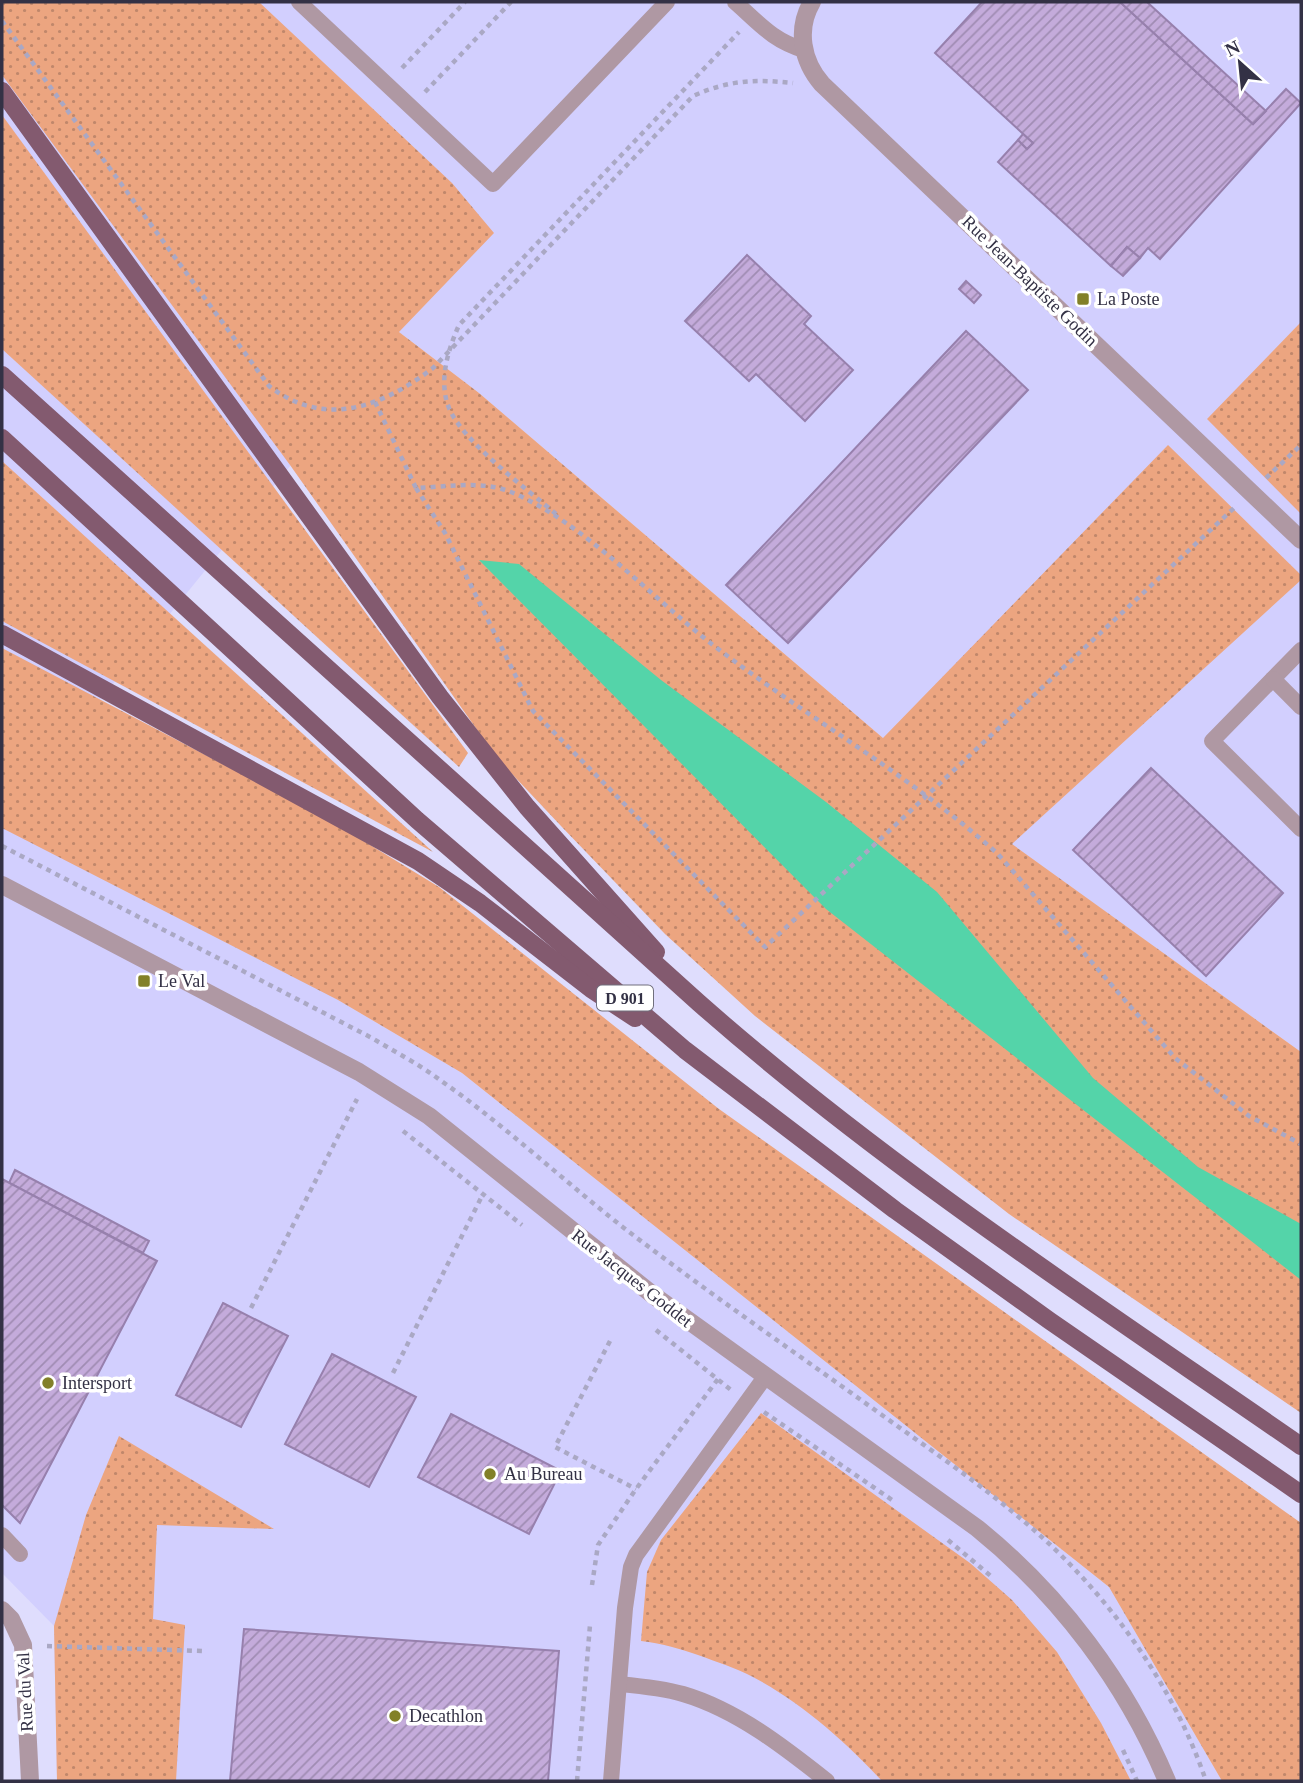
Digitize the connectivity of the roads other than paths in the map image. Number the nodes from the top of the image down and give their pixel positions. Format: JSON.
{"nodes":[{"id":1,"x":299,"y":2,"type":"edge"},
{"id":2,"x":667,"y":2,"type":"edge"},
{"id":3,"x":735,"y":2,"type":"edge"},
{"id":4,"x":813,"y":2,"type":"edge"},
{"id":5,"x":804,"y":50,"type":"junction"},
{"id":6,"x":2,"y":91,"type":"edge"},
{"id":7,"x":2,"y":375,"type":"edge"},
{"id":8,"x":2,"y":438,"type":"edge"},
{"id":9,"x":1301,"y":540,"type":"edge"},
{"id":10,"x":2,"y":634,"type":"edge"},
{"id":11,"x":1301,"y":650,"type":"edge"},
{"id":12,"x":1273,"y":679,"type":"junction"},
{"id":13,"x":1301,"y":707,"type":"edge"},
{"id":14,"x":1301,"y":829,"type":"edge"},
{"id":15,"x":2,"y":885,"type":"edge"},
{"id":16,"x":699,"y":1003,"type":"junction"},
{"id":17,"x":685,"y":1050,"type":"junction"},
{"id":18,"x":765,"y":1377,"type":"junction"},
{"id":19,"x":1301,"y":1446,"type":"edge"},
{"id":20,"x":1301,"y":1494,"type":"edge"},
{"id":21,"x":2,"y":1535,"type":"edge"},
{"id":22,"x":20,"y":1554,"type":"dead end"},
{"id":23,"x":2,"y":1610,"type":"edge"},
{"id":24,"x":619,"y":1684,"type":"junction"},
{"id":25,"x":30,"y":1781,"type":"edge"},
{"id":26,"x":611,"y":1781,"type":"edge"},
{"id":27,"x":827,"y":1781,"type":"edge"},
{"id":28,"x":1167,"y":1781,"type":"edge"}],
"edges":[{"from":1,"to":2,"type":"lane"},
{"from":3,"to":5,"type":"lane"},
{"from":4,"to":5,"type":"street"},
{"from":5,"to":9,"type":"street","name":"Rue Jean-Baptiste Godin"},
{"from":6,"to":16,"type":"main road"},
{"from":7,"to":16,"type":"main road","number":"D 901"},
{"from":8,"to":17,"type":"main road","number":"D 901"},
{"from":10,"to":17,"type":"main road"},
{"from":11,"to":12,"type":"lane"},
{"from":12,"to":13,"type":"lane"},
{"from":12,"to":14,"type":"lane"},
{"from":15,"to":18,"type":"street","name":"Rue Jacques Goddet"},
{"from":16,"to":19,"type":"main road","number":"D 901"},
{"from":17,"to":20,"type":"main road","number":"D 901"},
{"from":18,"to":24,"type":"lane"},
{"from":18,"to":28,"type":"street","name":"Rue Jacques Goddet"},
{"from":21,"to":22,"type":"lane"},
{"from":23,"to":25,"type":"street","name":"Rue du Val"},
{"from":24,"to":26,"type":"lane"},
{"from":24,"to":27,"type":"lane"}]}
